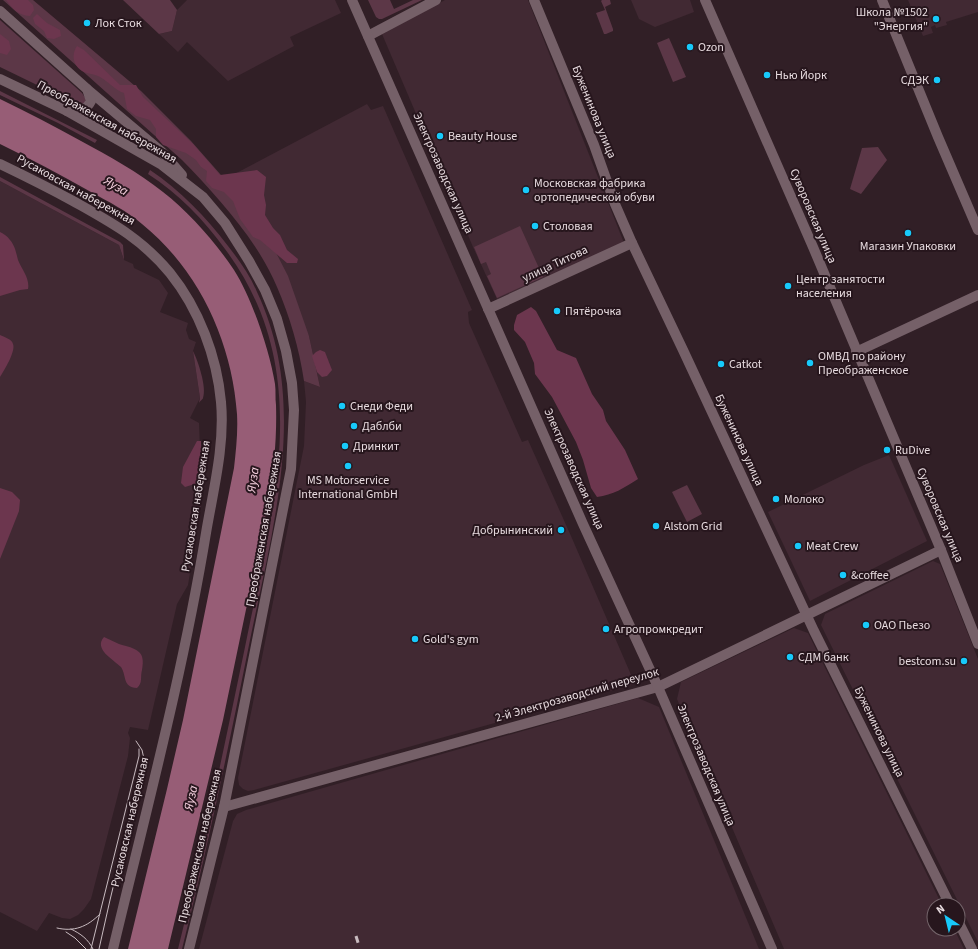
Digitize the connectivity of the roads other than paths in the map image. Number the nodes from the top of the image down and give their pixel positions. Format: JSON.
{"nodes":[{"id":1,"x":352,"y":0,"type":"edge"},
{"id":2,"x":436,"y":0,"type":"edge"},
{"id":3,"x":534,"y":0,"type":"edge"},
{"id":4,"x":705,"y":0,"type":"edge"},
{"id":5,"x":882,"y":0,"type":"edge"},
{"id":6,"x":0,"y":11,"type":"edge"},
{"id":7,"x":368,"y":36,"type":"junction"},
{"id":8,"x":0,"y":79,"type":"edge"},
{"id":9,"x":87,"y":89,"type":"junction"},
{"id":10,"x":65,"y":110,"type":"junction"},
{"id":11,"x":0,"y":164,"type":"edge"},
{"id":12,"x":203,"y":197,"type":"junction"},
{"id":13,"x":978,"y":230,"type":"edge"},
{"id":14,"x":632,"y":243,"type":"junction"},
{"id":15,"x":978,"y":295,"type":"edge"},
{"id":16,"x":488,"y":309,"type":"junction"},
{"id":17,"x":856,"y":352,"type":"junction"},
{"id":18,"x":941,"y":550,"type":"junction"},
{"id":19,"x":807,"y":616,"type":"junction"},
{"id":20,"x":978,"y":644,"type":"edge"},
{"id":21,"x":658,"y":687,"type":"junction"},
{"id":22,"x":224,"y":807,"type":"junction"},
{"id":23,"x":946,"y":897,"type":"edge"},
{"id":24,"x":966,"y":937,"type":"edge"},
{"id":25,"x":113,"y":949,"type":"edge"},
{"id":26,"x":189,"y":949,"type":"edge"},
{"id":27,"x":772,"y":949,"type":"edge"},
{"id":28,"x":972,"y":949,"type":"edge"}],
"edges":[{"from":1,"to":7,"type":"street","name":"Электрозаводская улица"},
{"from":2,"to":7,"type":"street"},
{"from":3,"to":14,"type":"street","name":"Буженинова улица"},
{"from":4,"to":17,"type":"street","name":"Суворовская улица"},
{"from":5,"to":13,"type":"street"},
{"from":6,"to":9,"type":"street"},
{"from":7,"to":16,"type":"street","name":"Электрозаводская улица"},
{"from":8,"to":10,"type":"street","name":"Преображенская набережная"},
{"from":9,"to":10,"type":"street"},
{"from":9,"to":12,"type":"street"},
{"from":10,"to":12,"type":"street","name":"Преображенская набережная"},
{"from":11,"to":25,"type":"street","name":"Русаковская набережная"},
{"from":12,"to":22,"type":"street","name":"Преображенская набережная"},
{"from":14,"to":16,"type":"street","name":"улица Титова"},
{"from":14,"to":19,"type":"street","name":"Буженинова улица"},
{"from":15,"to":17,"type":"street"},
{"from":16,"to":21,"type":"street","name":"Электрозаводская улица"},
{"from":17,"to":18,"type":"street","name":"Суворовская улица"},
{"from":18,"to":19,"type":"street","name":"2-й Электрозаводский переулок"},
{"from":18,"to":20,"type":"street","name":"Суворовская улица"},
{"from":19,"to":21,"type":"street","name":"2-й Электрозаводский переулок"},
{"from":19,"to":23,"type":"street","name":"Буженинова улица"},
{"from":21,"to":22,"type":"street","name":"2-й Электрозаводский переулок"},
{"from":21,"to":27,"type":"street","name":"Электрозаводская улица"},
{"from":22,"to":26,"type":"street","name":"Преображенская набережная"},
{"from":24,"to":28,"type":"street"}]}
